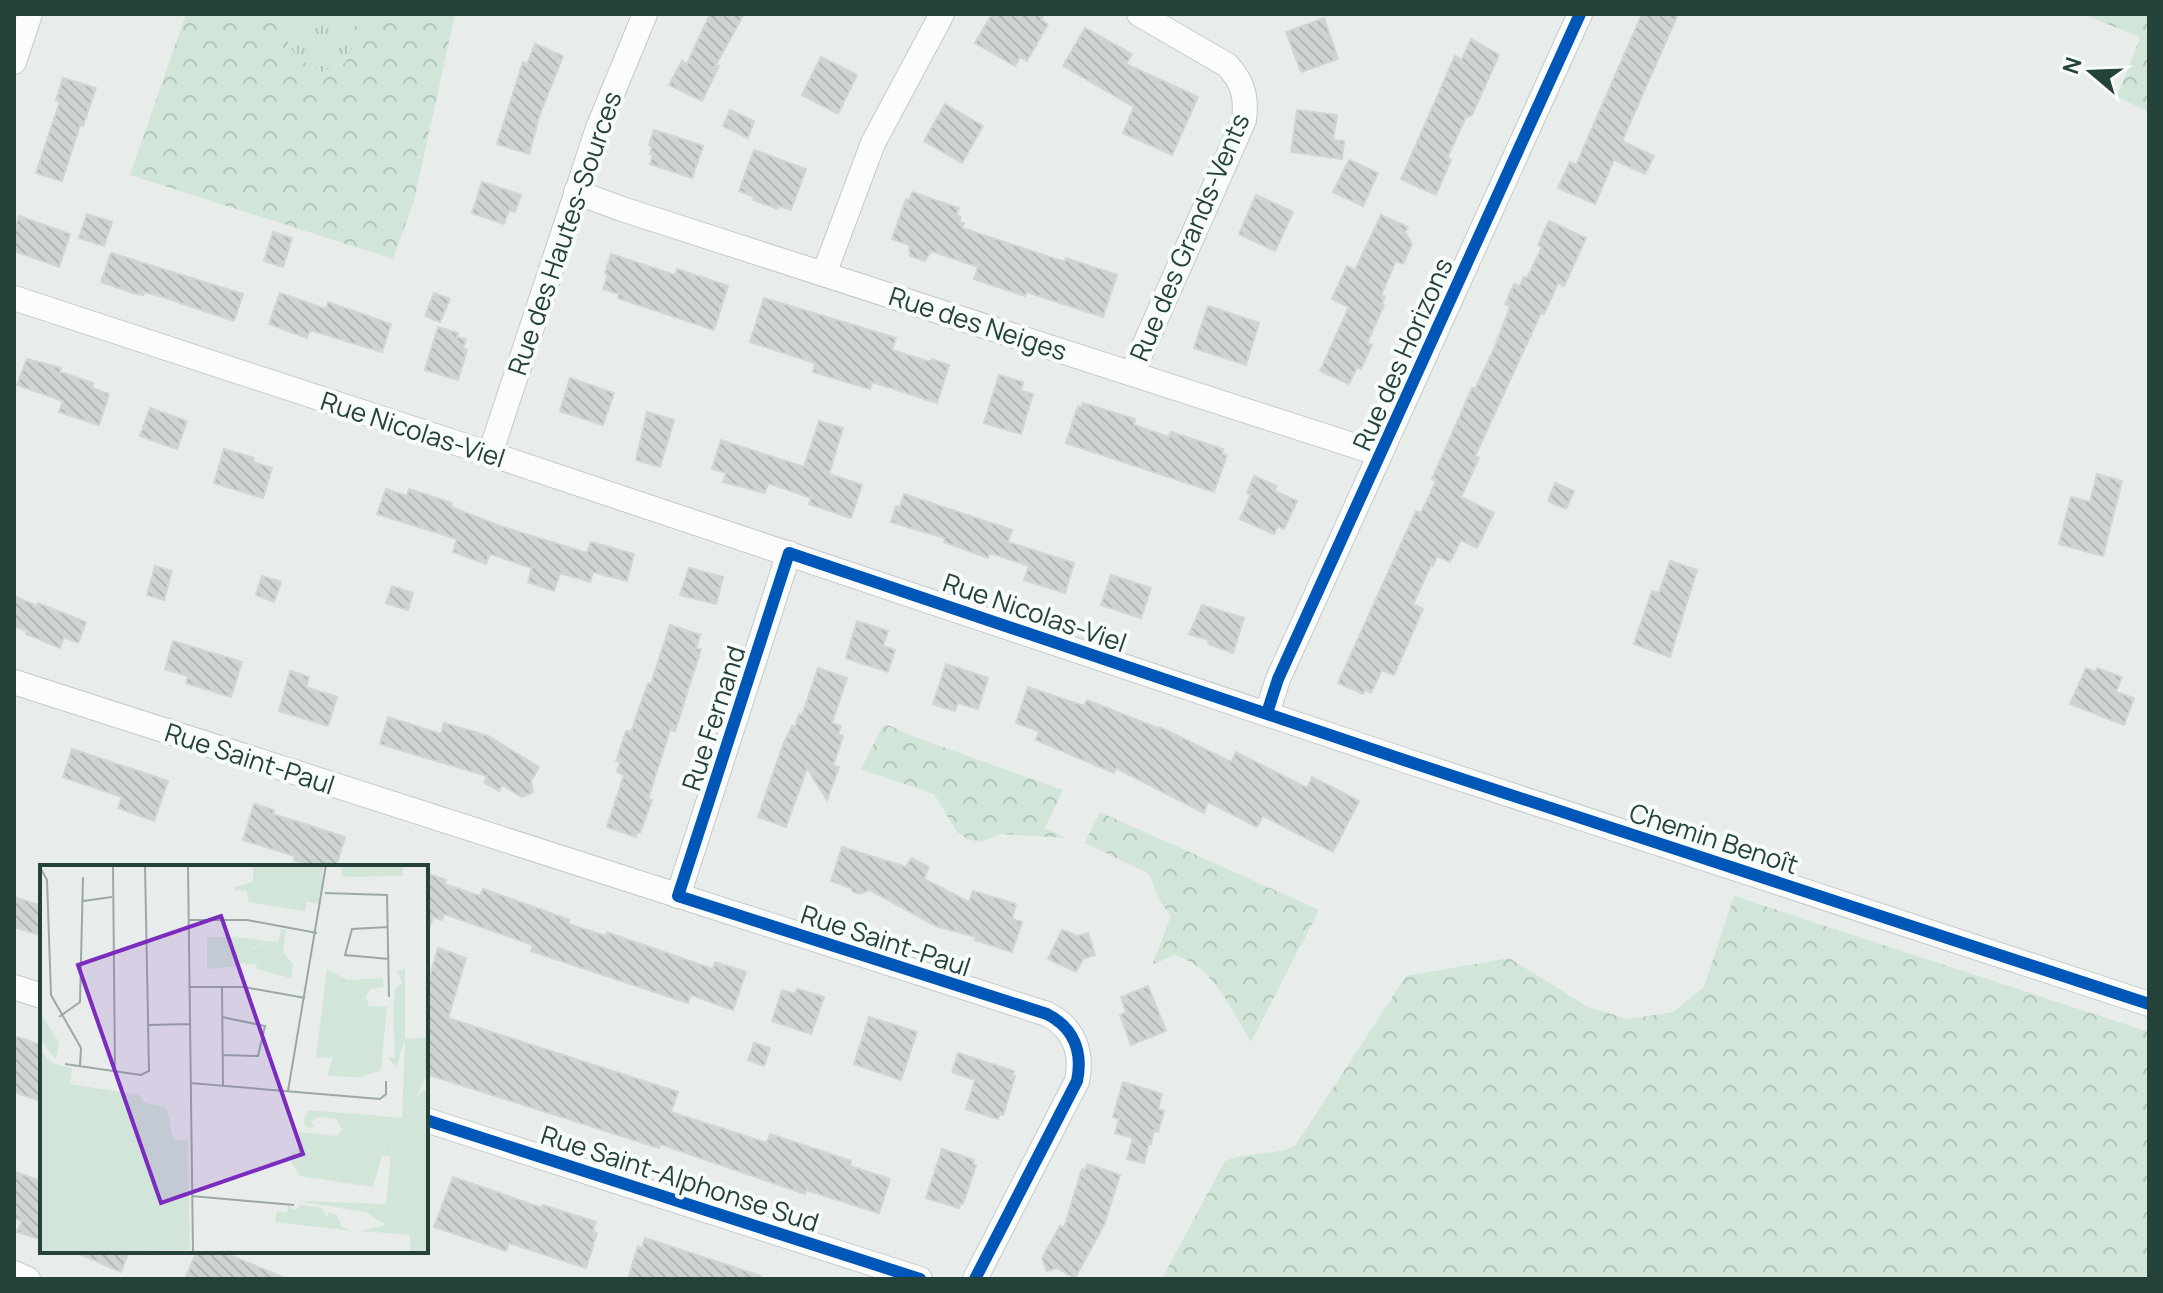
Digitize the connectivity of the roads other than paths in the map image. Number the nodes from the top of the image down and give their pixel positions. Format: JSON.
{"nodes":[{"id":1,"x":30,"y":14,"type":"edge"},
{"id":2,"x":645,"y":14,"type":"edge"},
{"id":3,"x":942,"y":14,"type":"edge"},
{"id":4,"x":1139,"y":14,"type":"edge"},
{"id":5,"x":1580,"y":14,"type":"edge"},
{"id":6,"x":14,"y":62,"type":"edge"},
{"id":7,"x":576,"y":192,"type":"junction"},
{"id":8,"x":824,"y":274,"type":"junction"},
{"id":9,"x":14,"y":298,"type":"edge"},
{"id":10,"x":1132,"y":373,"type":"junction"},
{"id":11,"x":490,"y":454,"type":"junction"},
{"id":12,"x":1380,"y":454,"type":"junction"},
{"id":13,"x":789,"y":553,"type":"junction"},
{"id":14,"x":14,"y":682,"type":"edge"},
{"id":15,"x":1267,"y":713,"type":"junction"},
{"id":16,"x":678,"y":896,"type":"junction"},
{"id":17,"x":14,"y":987,"type":"edge"},
{"id":18,"x":40,"y":995,"type":"edge"},
{"id":19,"x":2149,"y":1004,"type":"edge"},
{"id":20,"x":428,"y":1121,"type":"edge"},
{"id":21,"x":14,"y":1273,"type":"edge"},
{"id":22,"x":28,"y":1279,"type":"edge"},
{"id":23,"x":920,"y":1279,"type":"edge"},
{"id":24,"x":975,"y":1279,"type":"edge"}],
"edges":[{"from":1,"to":6,"type":"street"},
{"from":2,"to":7,"type":"street","name":"Rue des Hautes-Sources"},
{"from":3,"to":8,"type":"street"},
{"from":4,"to":10,"type":"street","name":"Rue des Grands-Vents"},
{"from":5,"to":12,"type":"street","name":"Rue des Horizons"},
{"from":7,"to":8,"type":"street","name":"Rue des Neiges"},
{"from":7,"to":11,"type":"street","name":"Rue des Hautes-Sources"},
{"from":8,"to":10,"type":"street","name":"Rue des Neiges"},
{"from":9,"to":11,"type":"street","name":"Rue Nicolas-Viel"},
{"from":10,"to":12,"type":"street","name":"Rue des Neiges"},
{"from":11,"to":13,"type":"street","name":"Rue Nicolas-Viel"},
{"from":12,"to":15,"type":"street","name":"Rue des Horizons"},
{"from":13,"to":15,"type":"street","name":"Rue Nicolas-Viel"},
{"from":13,"to":16,"type":"street","name":"Rue Fernand"},
{"from":14,"to":16,"type":"street","name":"Rue Saint-Paul"},
{"from":15,"to":19,"type":"street","name":"Chemin Benoît"},
{"from":16,"to":24,"type":"street","name":"Rue Saint-Paul"},
{"from":17,"to":18,"type":"street"},
{"from":20,"to":23,"type":"street","name":"Rue Saint-Alphonse Sud"},
{"from":21,"to":22,"type":"street"}]}
